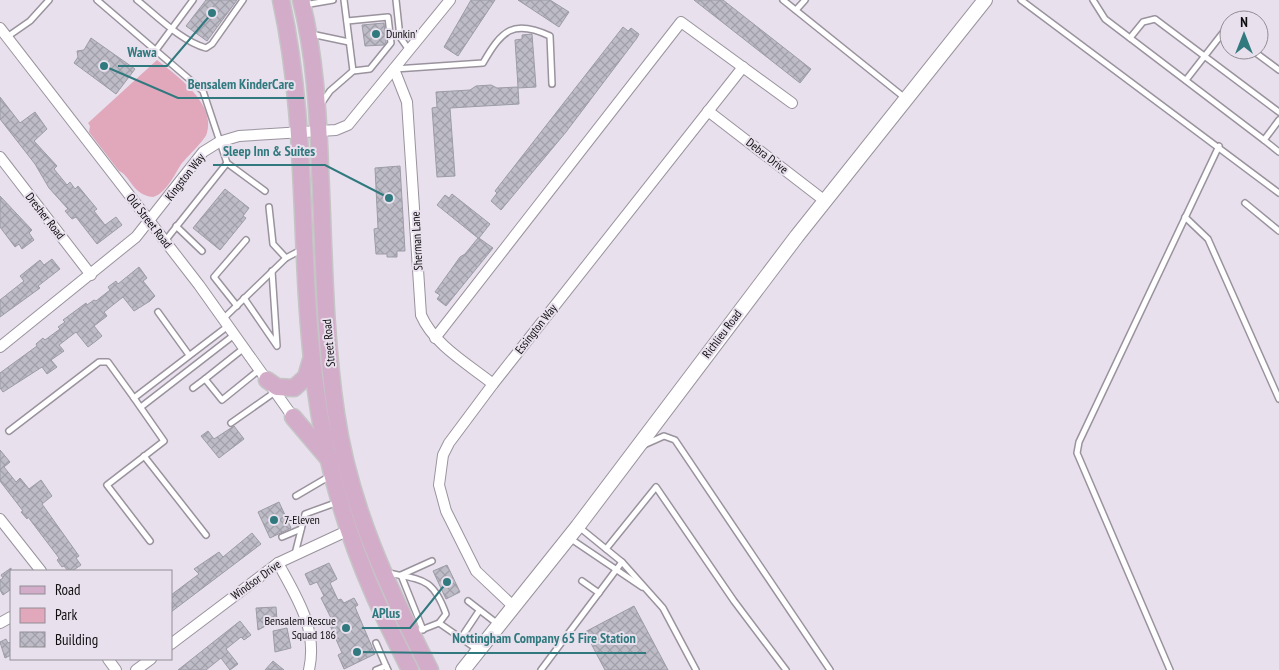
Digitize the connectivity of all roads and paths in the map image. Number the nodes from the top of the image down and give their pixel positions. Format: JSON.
{"nodes":[{"id":1,"x":48,"y":0,"type":"edge"},
{"id":2,"x":97,"y":0,"type":"edge"},
{"id":3,"x":137,"y":0,"type":"edge"},
{"id":4,"x":193,"y":0,"type":"edge"},
{"id":5,"x":243,"y":0,"type":"edge"},
{"id":6,"x":282,"y":0,"type":"edge"},
{"id":7,"x":333,"y":0,"type":"edge"},
{"id":8,"x":344,"y":0,"type":"edge"},
{"id":9,"x":396,"y":0,"type":"edge"},
{"id":10,"x":450,"y":0,"type":"edge"},
{"id":11,"x":783,"y":0,"type":"edge"},
{"id":12,"x":805,"y":0,"type":"edge"},
{"id":13,"x":985,"y":0,"type":"edge"},
{"id":14,"x":1021,"y":0,"type":"edge"},
{"id":15,"x":1093,"y":0,"type":"edge"},
{"id":16,"x":302,"y":3,"type":"edge"},
{"id":17,"x":796,"y":10,"type":"junction"},
{"id":18,"x":347,"y":21,"type":"junction"},
{"id":19,"x":0,"y":28,"type":"edge"},
{"id":20,"x":173,"y":28,"type":"junction"},
{"id":21,"x":308,"y":33,"type":"junction"},
{"id":22,"x":7,"y":37,"type":"junction"},
{"id":23,"x":1130,"y":38,"type":"junction"},
{"id":24,"x":1219,"y":38,"type":"edge"},
{"id":25,"x":350,"y":42,"type":"junction"},
{"id":26,"x":156,"y":50,"type":"junction"},
{"id":27,"x":409,"y":50,"type":"junction"},
{"id":28,"x":1205,"y":55,"type":"junction"},
{"id":29,"x":1266,"y":60,"type":"edge"},
{"id":30,"x":742,"y":68,"type":"junction"},
{"id":31,"x":394,"y":69,"type":"junction"},
{"id":32,"x":1279,"y":70,"type":"edge"},
{"id":33,"x":353,"y":71,"type":"junction"},
{"id":34,"x":1186,"y":80,"type":"junction"},
{"id":35,"x":552,"y":84,"type":"dead end"},
{"id":36,"x":906,"y":99,"type":"junction"},
{"id":37,"x":792,"y":103,"type":"dead end"},
{"id":38,"x":317,"y":109,"type":"junction"},
{"id":39,"x":708,"y":110,"type":"junction"},
{"id":40,"x":1279,"y":112,"type":"edge"},
{"id":41,"x":1279,"y":120,"type":"edge"},
{"id":42,"x":318,"y":131,"type":"junction"},
{"id":43,"x":300,"y":132,"type":"junction"},
{"id":44,"x":1264,"y":140,"type":"junction"},
{"id":45,"x":219,"y":142,"type":"junction"},
{"id":46,"x":1219,"y":146,"type":"junction"},
{"id":47,"x":1279,"y":152,"type":"edge"},
{"id":48,"x":0,"y":158,"type":"edge"},
{"id":49,"x":227,"y":162,"type":"junction"},
{"id":50,"x":265,"y":191,"type":"dead end"},
{"id":51,"x":1279,"y":193,"type":"edge"},
{"id":52,"x":825,"y":201,"type":"junction"},
{"id":53,"x":1245,"y":203,"type":"dead end"},
{"id":54,"x":269,"y":207,"type":"dead end"},
{"id":55,"x":1185,"y":217,"type":"junction"},
{"id":56,"x":150,"y":222,"type":"junction"},
{"id":57,"x":176,"y":226,"type":"junction"},
{"id":58,"x":1279,"y":231,"type":"edge"},
{"id":59,"x":246,"y":240,"type":"dead end"},
{"id":60,"x":165,"y":241,"type":"junction"},
{"id":61,"x":305,"y":248,"type":"junction"},
{"id":62,"x":202,"y":251,"type":"dead end"},
{"id":63,"x":286,"y":258,"type":"junction"},
{"id":64,"x":272,"y":271,"type":"junction"},
{"id":65,"x":91,"y":275,"type":"junction"},
{"id":66,"x":244,"y":298,"type":"junction"},
{"id":67,"x":237,"y":306,"type":"junction"},
{"id":68,"x":158,"y":312,"type":"dead end"},
{"id":69,"x":226,"y":322,"type":"junction"},
{"id":70,"x":234,"y":335,"type":"junction"},
{"id":71,"x":435,"y":338,"type":"junction"},
{"id":72,"x":0,"y":346,"type":"edge"},
{"id":73,"x":244,"y":348,"type":"junction"},
{"id":74,"x":312,"y":350,"type":"junction"},
{"id":75,"x":189,"y":355,"type":"junction"},
{"id":76,"x":178,"y":364,"type":"junction"},
{"id":77,"x":185,"y":373,"type":"junction"},
{"id":78,"x":205,"y":379,"type":"junction"},
{"id":79,"x":267,"y":380,"type":"junction"},
{"id":80,"x":493,"y":384,"type":"junction"},
{"id":81,"x":194,"y":388,"type":"dead end"},
{"id":82,"x":134,"y":398,"type":"junction"},
{"id":83,"x":1279,"y":399,"type":"edge"},
{"id":84,"x":141,"y":407,"type":"junction"},
{"id":85,"x":293,"y":417,"type":"joint"},
{"id":86,"x":232,"y":423,"type":"dead end"},
{"id":87,"x":9,"y":431,"type":"dead end"},
{"id":88,"x":636,"y":449,"type":"junction"},
{"id":89,"x":144,"y":456,"type":"junction"},
{"id":90,"x":333,"y":470,"type":"junction"},
{"id":91,"x":296,"y":496,"type":"dead end"},
{"id":92,"x":341,"y":500,"type":"junction"},
{"id":93,"x":0,"y":519,"type":"edge"},
{"id":94,"x":578,"y":526,"type":"junction"},
{"id":95,"x":301,"y":529,"type":"junction"},
{"id":96,"x":350,"y":530,"type":"junction"},
{"id":97,"x":206,"y":535,"type":"dead end"},
{"id":98,"x":282,"y":537,"type":"dead end"},
{"id":99,"x":569,"y":537,"type":"junction"},
{"id":100,"x":150,"y":541,"type":"dead end"},
{"id":101,"x":606,"y":550,"type":"junction"},
{"id":102,"x":295,"y":554,"type":"junction"},
{"id":103,"x":432,"y":561,"type":"dead end"},
{"id":104,"x":622,"y":562,"type":"junction"},
{"id":105,"x":278,"y":563,"type":"junction"},
{"id":106,"x":40,"y":570,"type":"edge"},
{"id":107,"x":616,"y":571,"type":"junction"},
{"id":108,"x":382,"y":572,"type":"junction"},
{"id":109,"x":401,"y":576,"type":"junction"},
{"id":110,"x":582,"y":581,"type":"dead end"},
{"id":111,"x":647,"y":590,"type":"junction"},
{"id":112,"x":599,"y":593,"type":"junction"},
{"id":113,"x":468,"y":601,"type":"dead end"},
{"id":114,"x":514,"y":607,"type":"junction"},
{"id":115,"x":479,"y":611,"type":"junction"},
{"id":116,"x":439,"y":623,"type":"junction"},
{"id":117,"x":499,"y":626,"type":"junction"},
{"id":118,"x":418,"y":632,"type":"junction"},
{"id":119,"x":461,"y":638,"type":"junction"},
{"id":120,"x":172,"y":643,"type":"edge"},
{"id":121,"x":376,"y":643,"type":"dead end"},
{"id":122,"x":479,"y":650,"type":"junction"},
{"id":123,"x":150,"y":660,"type":"edge"},
{"id":124,"x":387,"y":668,"type":"edge"},
{"id":125,"x":136,"y":670,"type":"edge"},
{"id":126,"x":309,"y":670,"type":"edge"},
{"id":127,"x":376,"y":670,"type":"edge"},
{"id":128,"x":410,"y":670,"type":"edge"},
{"id":129,"x":430,"y":670,"type":"edge"},
{"id":130,"x":463,"y":670,"type":"edge"},
{"id":131,"x":541,"y":670,"type":"edge"},
{"id":132,"x":696,"y":670,"type":"edge"},
{"id":133,"x":786,"y":670,"type":"edge"},
{"id":134,"x":830,"y":670,"type":"edge"},
{"id":135,"x":1170,"y":670,"type":"edge"}],
"edges":[{"from":1,"to":22,"type":"lane"},
{"from":2,"to":26,"type":"lane"},
{"from":3,"to":20,"type":"lane"},
{"from":4,"to":20,"type":"lane"},
{"from":5,"to":20,"type":"lane"},
{"from":6,"to":43,"type":"main road","name":"Street Road"},
{"from":7,"to":16,"type":"lane"},
{"from":8,"to":18,"type":"lane"},
{"from":9,"to":27,"type":"lane"},
{"from":10,"to":27,"type":"street","name":"Kingston Way"},
{"from":11,"to":17,"type":"lane"},
{"from":12,"to":17,"type":"lane"},
{"from":13,"to":36,"type":"main road","name":"Richlieu Road"},
{"from":14,"to":46,"type":"lane"},
{"from":15,"to":23,"type":"lane"},
{"from":16,"to":21,"type":"main road","name":"Street Road"},
{"from":17,"to":36,"type":"lane"},
{"from":18,"to":25,"type":"lane"},
{"from":18,"to":33,"type":"lane"},
{"from":19,"to":22,"type":"street","name":"Old Street Road"},
{"from":20,"to":26,"type":"lane"},
{"from":21,"to":25,"type":"lane"},
{"from":21,"to":38,"type":"main road","name":"Street Road"},
{"from":22,"to":56,"type":"street","name":"Old Street Road"},
{"from":23,"to":28,"type":"lane"},
{"from":23,"to":34,"type":"lane"},
{"from":24,"to":28,"type":"lane"},
{"from":25,"to":33,"type":"lane"},
{"from":26,"to":45,"type":"lane"},
{"from":27,"to":31,"type":"street","name":"Kingston Way"},
{"from":28,"to":34,"type":"lane"},
{"from":28,"to":40,"type":"lane"},
{"from":29,"to":32,"type":"lane"},
{"from":30,"to":37,"type":"street"},
{"from":30,"to":39,"type":"street","name":"Essington Way"},
{"from":30,"to":71,"type":"street"},
{"from":31,"to":35,"type":"lane"},
{"from":31,"to":42,"type":"street","name":"Kingston Way"},
{"from":31,"to":71,"type":"street","name":"Sherman Lane"},
{"from":33,"to":38,"type":"lane"},
{"from":34,"to":44,"type":"lane"},
{"from":36,"to":52,"type":"main road","name":"Richlieu Road"},
{"from":38,"to":42,"type":"main road","name":"Street Road"},
{"from":39,"to":52,"type":"street","name":"Debra Drive"},
{"from":39,"to":80,"type":"street","name":"Essington Way"},
{"from":41,"to":44,"type":"lane"},
{"from":42,"to":43,"type":"street","name":"Kingston Way"},
{"from":42,"to":108,"type":"main road","name":"Street Road"},
{"from":43,"to":45,"type":"street","name":"Kingston Way"},
{"from":43,"to":61,"type":"main road","name":"Street Road"},
{"from":44,"to":47,"type":"lane"},
{"from":45,"to":49,"type":"lane"},
{"from":45,"to":56,"type":"street","name":"Kingston Way"},
{"from":46,"to":51,"type":"lane"},
{"from":46,"to":55,"type":"lane"},
{"from":48,"to":65,"type":"street","name":"Dresher Road"},
{"from":49,"to":50,"type":"lane"},
{"from":49,"to":57,"type":"lane"},
{"from":52,"to":88,"type":"main road","name":"Richlieu Road"},
{"from":53,"to":58,"type":"lane"},
{"from":54,"to":63,"type":"lane"},
{"from":55,"to":83,"type":"lane"},
{"from":55,"to":135,"type":"lane"},
{"from":56,"to":60,"type":"street","name":"Old Street Road"},
{"from":56,"to":65,"type":"street","name":"Kingston Way"},
{"from":57,"to":60,"type":"lane"},
{"from":57,"to":62,"type":"lane"},
{"from":59,"to":67,"type":"lane"},
{"from":60,"to":69,"type":"street","name":"Old Street Road"},
{"from":61,"to":63,"type":"lane"},
{"from":61,"to":74,"type":"main road","name":"Street Road"},
{"from":63,"to":64,"type":"lane"},
{"from":64,"to":66,"type":"lane"},
{"from":64,"to":66,"type":"lane"},
{"from":65,"to":72,"type":"street","name":"Kingston Way"},
{"from":66,"to":67,"type":"lane"},
{"from":67,"to":69,"type":"lane"},
{"from":68,"to":75,"type":"lane"},
{"from":69,"to":70,"type":"street","name":"Old Street Road"},
{"from":69,"to":75,"type":"lane"},
{"from":70,"to":73,"type":"street","name":"Old Street Road"},
{"from":70,"to":77,"type":"lane"},
{"from":71,"to":80,"type":"street","name":"Sherman Lane"},
{"from":73,"to":78,"type":"lane"},
{"from":73,"to":79,"type":"street","name":"Old Street Road"},
{"from":74,"to":79,"type":"main road"},
{"from":74,"to":90,"type":"main road","name":"Street Road"},
{"from":75,"to":76,"type":"lane"},
{"from":76,"to":77,"type":"lane"},
{"from":76,"to":82,"type":"lane"},
{"from":77,"to":84,"type":"lane"},
{"from":78,"to":79,"type":"lane"},
{"from":78,"to":81,"type":"lane"},
{"from":79,"to":85,"type":"street","name":"Old Street Road"},
{"from":79,"to":86,"type":"lane"},
{"from":80,"to":114,"type":"street","name":"Essington Way"},
{"from":82,"to":84,"type":"lane"},
{"from":82,"to":87,"type":"lane"},
{"from":84,"to":89,"type":"lane"},
{"from":85,"to":90,"type":"main road"},
{"from":88,"to":94,"type":"main road","name":"Richlieu Road"},
{"from":88,"to":134,"type":"lane"},
{"from":89,"to":97,"type":"lane"},
{"from":89,"to":100,"type":"lane"},
{"from":90,"to":91,"type":"lane"},
{"from":90,"to":92,"type":"main road","name":"Street Road"},
{"from":92,"to":95,"type":"lane"},
{"from":92,"to":96,"type":"main road","name":"Street Road"},
{"from":93,"to":106,"type":"street"},
{"from":94,"to":99,"type":"main road","name":"Richlieu Road"},
{"from":94,"to":101,"type":"lane"},
{"from":95,"to":98,"type":"lane"},
{"from":95,"to":102,"type":"lane"},
{"from":96,"to":102,"type":"street","name":"Windsor Drive"},
{"from":96,"to":128,"type":"main road","name":"Street Road"},
{"from":99,"to":107,"type":"lane"},
{"from":99,"to":114,"type":"main road","name":"Richlieu Road"},
{"from":101,"to":104,"type":"lane"},
{"from":101,"to":133,"type":"lane"},
{"from":102,"to":105,"type":"street","name":"Windsor Drive"},
{"from":103,"to":109,"type":"lane"},
{"from":104,"to":107,"type":"lane"},
{"from":104,"to":111,"type":"lane"},
{"from":105,"to":120,"type":"street","name":"Windsor Drive"},
{"from":105,"to":126,"type":"street"},
{"from":107,"to":111,"type":"lane"},
{"from":107,"to":112,"type":"lane"},
{"from":108,"to":109,"type":"lane"},
{"from":108,"to":118,"type":"main road","name":"Street Road"},
{"from":109,"to":116,"type":"lane"},
{"from":109,"to":118,"type":"lane"},
{"from":110,"to":112,"type":"lane"},
{"from":111,"to":132,"type":"lane"},
{"from":112,"to":131,"type":"lane"},
{"from":113,"to":115,"type":"lane"},
{"from":114,"to":117,"type":"main road","name":"Richlieu Road"},
{"from":115,"to":117,"type":"lane"},
{"from":115,"to":119,"type":"lane"},
{"from":116,"to":118,"type":"lane"},
{"from":116,"to":119,"type":"lane"},
{"from":117,"to":122,"type":"main road","name":"Richlieu Road"},
{"from":118,"to":129,"type":"main road","name":"Street Road"},
{"from":119,"to":122,"type":"lane"},
{"from":121,"to":124,"type":"lane"},
{"from":122,"to":130,"type":"main road","name":"Richlieu Road"},
{"from":123,"to":125,"type":"street"},
{"from":124,"to":127,"type":"lane"}]}
